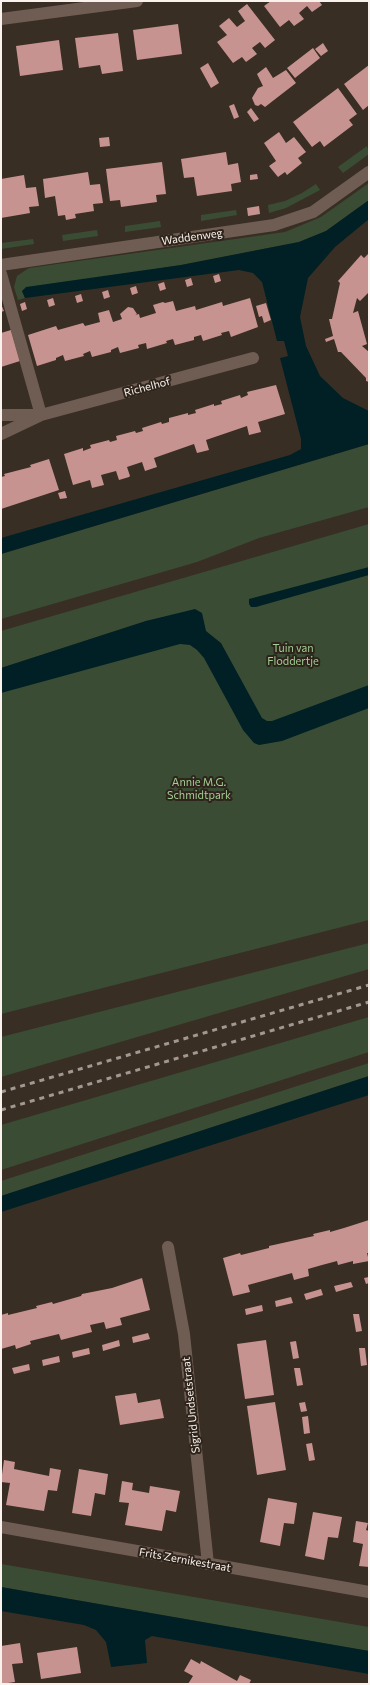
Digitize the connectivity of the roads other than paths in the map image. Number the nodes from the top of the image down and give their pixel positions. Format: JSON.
{"nodes":[{"id":1,"x":137,"y":1,"type":"edge"},
{"id":2,"x":1,"y":19,"type":"edge"},
{"id":3,"x":369,"y":172,"type":"edge"},
{"id":4,"x":1,"y":265,"type":"edge"},
{"id":5,"x":1,"y":274,"type":"edge"},
{"id":6,"x":252,"y":358,"type":"dead end"},
{"id":7,"x":1,"y":415,"type":"edge"},
{"id":8,"x":41,"y":416,"type":"junction"},
{"id":9,"x":1,"y":434,"type":"edge"},
{"id":10,"x":168,"y":1247,"type":"dead end"},
{"id":11,"x":1,"y":1527,"type":"edge"},
{"id":12,"x":208,"y":1564,"type":"junction"},
{"id":13,"x":369,"y":1592,"type":"edge"}],
"edges":[{"from":1,"to":2,"type":"street"},
{"from":3,"to":4,"type":"street","name":"Waddenweg"},
{"from":5,"to":8,"type":"street"},
{"from":6,"to":8,"type":"street","name":"Richelhof"},
{"from":7,"to":8,"type":"street","name":"Richelhof"},
{"from":8,"to":9,"type":"street","name":"Richelhof"},
{"from":10,"to":12,"type":"street","name":"Sigrid Undsetstraat"},
{"from":11,"to":12,"type":"street","name":"Frits Zernikestraat"},
{"from":12,"to":13,"type":"street","name":"Frits Zernikestraat"}]}
